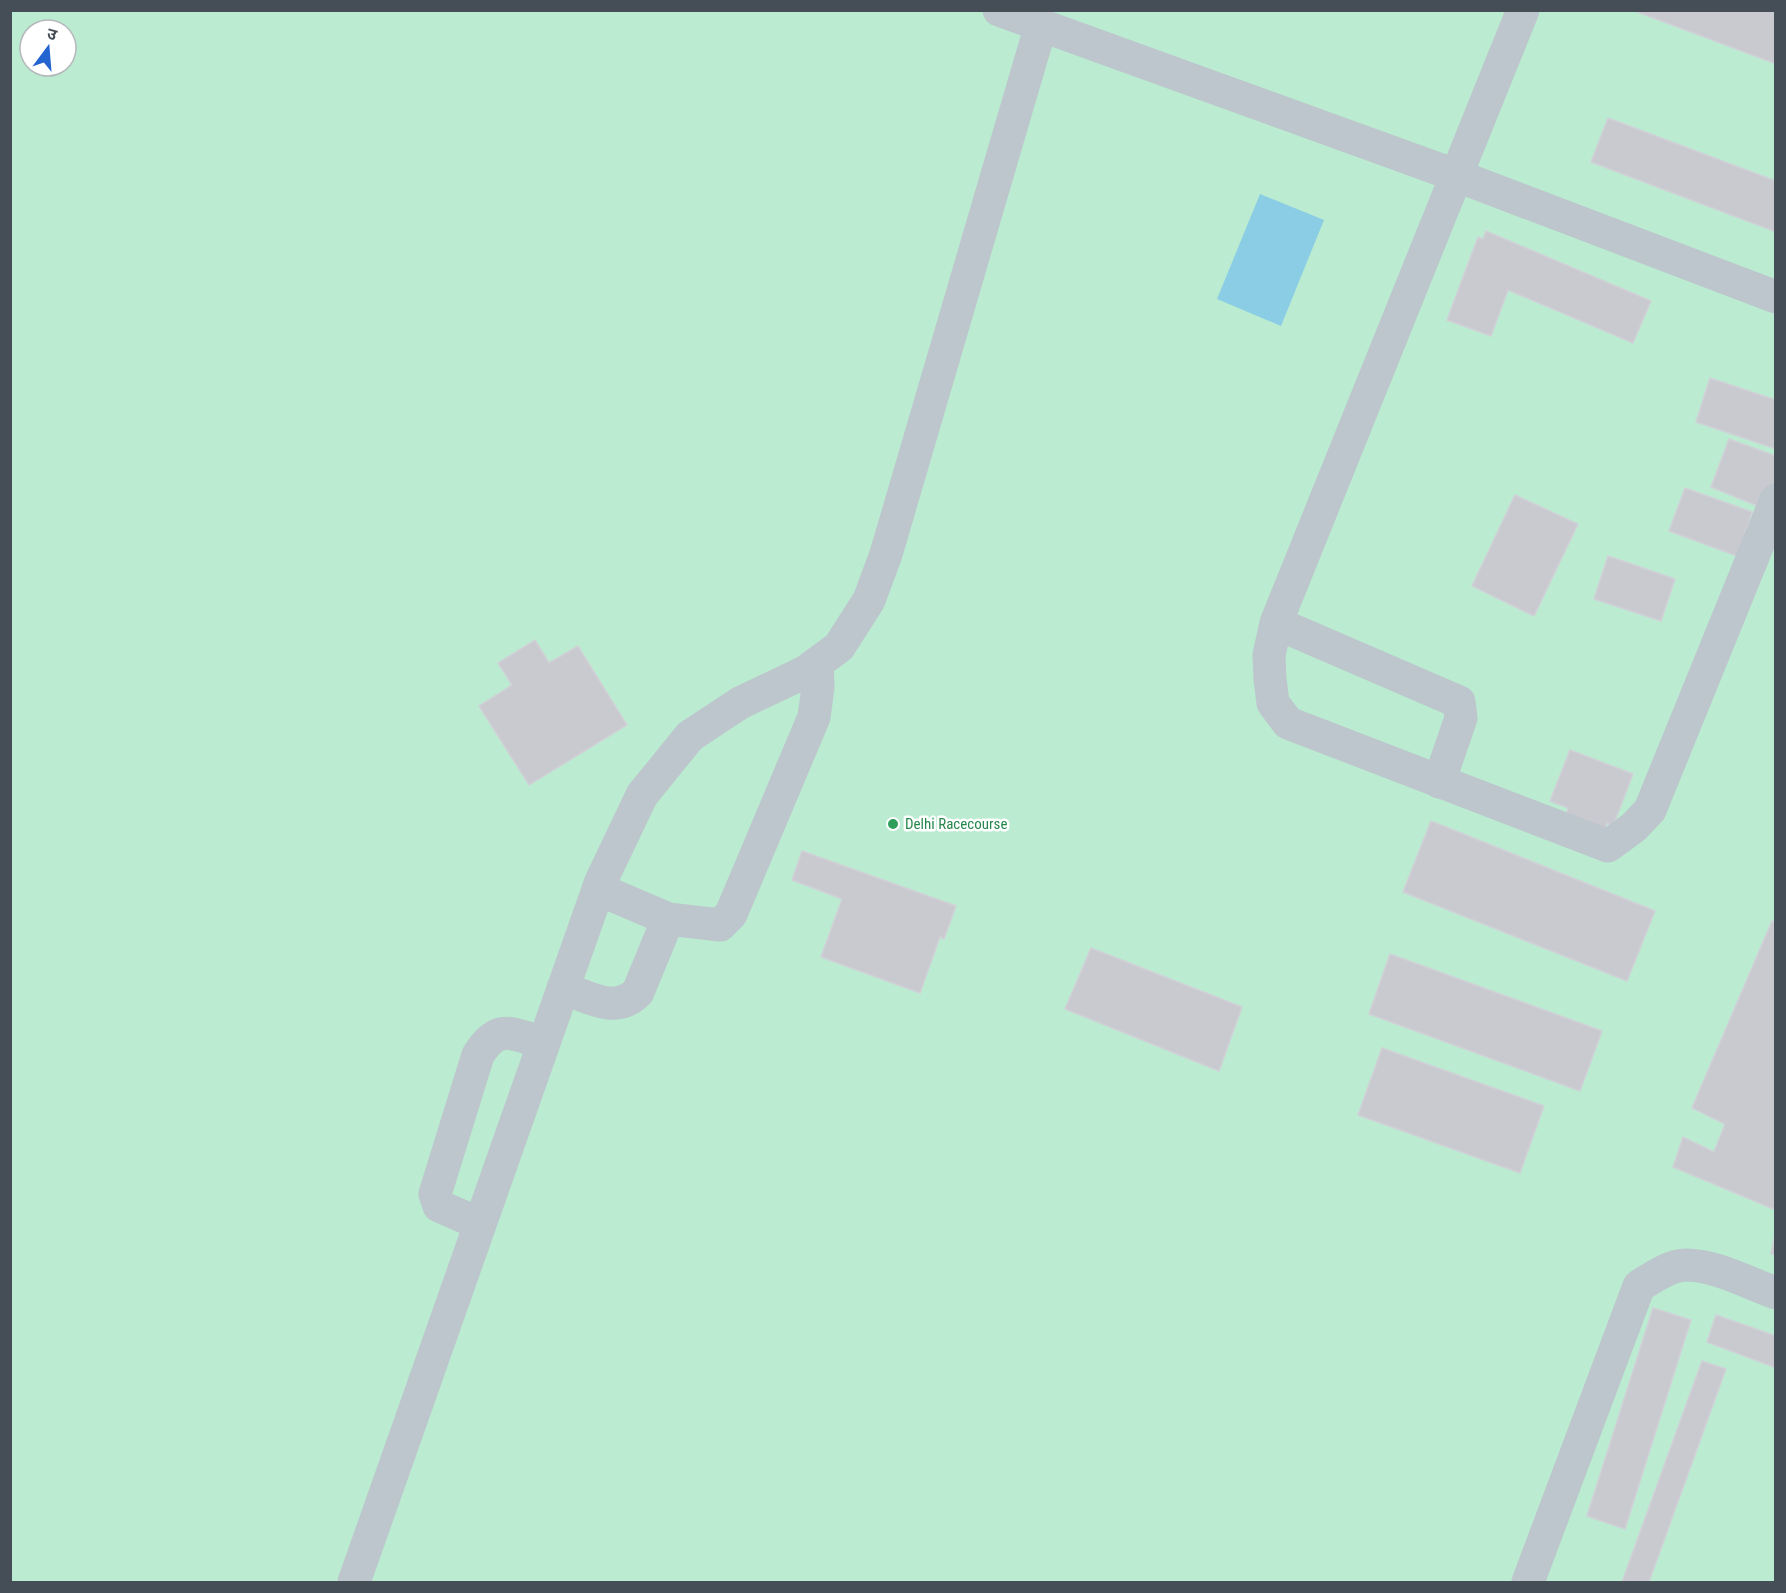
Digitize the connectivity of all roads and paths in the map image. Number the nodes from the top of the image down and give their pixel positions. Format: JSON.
{"nodes":[{"id":1,"x":1523,"y":10,"type":"edge"},
{"id":2,"x":1016,"y":15,"type":"edge"},
{"id":3,"x":1455,"y":175,"type":"junction"},
{"id":4,"x":1776,"y":297,"type":"edge"},
{"id":5,"x":1776,"y":500,"type":"edge"},
{"id":6,"x":1276,"y":623,"type":"junction"},
{"id":7,"x":817,"y":663,"type":"junction"},
{"id":8,"x":1439,"y":782,"type":"junction"},
{"id":9,"x":598,"y":889,"type":"junction"},
{"id":10,"x":669,"y":919,"type":"junction"},
{"id":11,"x":563,"y":988,"type":"junction"},
{"id":12,"x":544,"y":1043,"type":"junction"},
{"id":13,"x":480,"y":1224,"type":"junction"},
{"id":14,"x":1776,"y":1293,"type":"edge"},
{"id":15,"x":354,"y":1582,"type":"edge"},
{"id":16,"x":1528,"y":1582,"type":"edge"}],
"edges":[{"from":1,"to":3,"type":"lane"},
{"from":2,"to":3,"type":"lane"},
{"from":2,"to":7,"type":"lane"},
{"from":3,"to":4,"type":"lane"},
{"from":3,"to":6,"type":"lane"},
{"from":5,"to":8,"type":"lane"},
{"from":6,"to":8,"type":"lane"},
{"from":6,"to":8,"type":"lane"},
{"from":7,"to":9,"type":"lane"},
{"from":7,"to":10,"type":"lane"},
{"from":9,"to":10,"type":"lane"},
{"from":9,"to":11,"type":"lane"},
{"from":10,"to":11,"type":"lane"},
{"from":11,"to":12,"type":"lane"},
{"from":12,"to":13,"type":"lane"},
{"from":12,"to":13,"type":"lane"},
{"from":13,"to":15,"type":"lane"},
{"from":14,"to":16,"type":"lane"}]}
